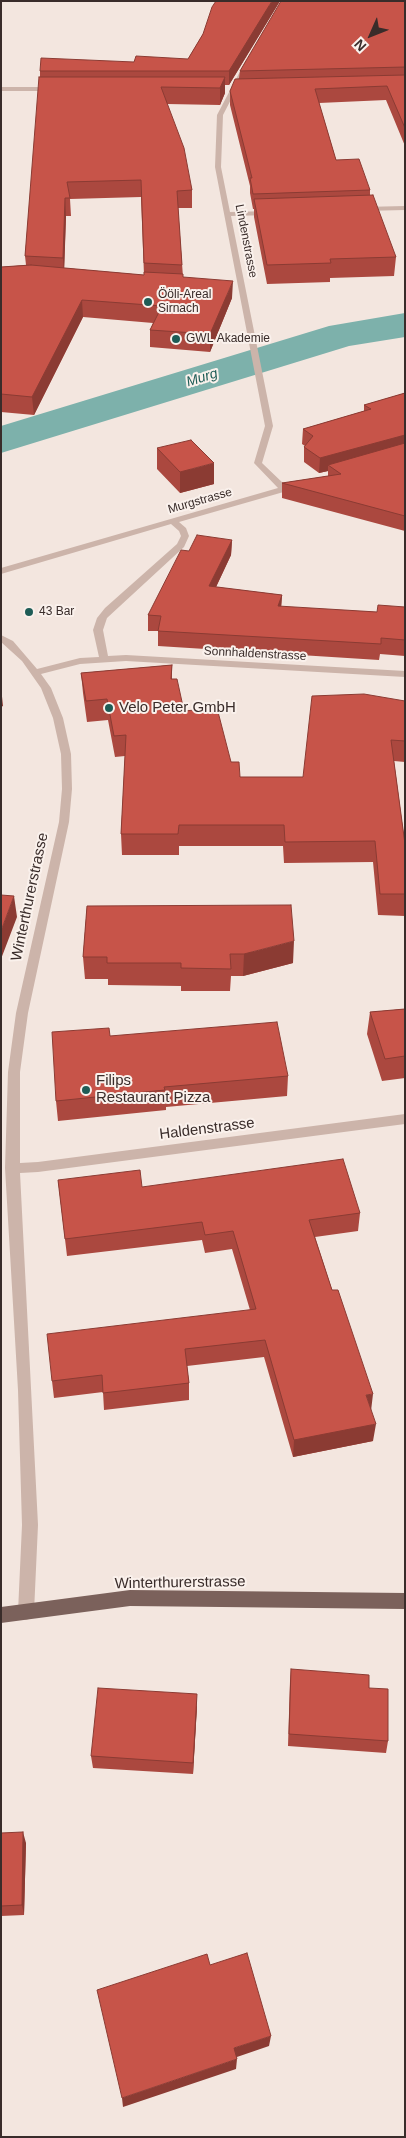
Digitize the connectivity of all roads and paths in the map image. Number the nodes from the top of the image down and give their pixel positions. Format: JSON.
{"nodes":[{"id":1,"x":251,"y":57,"type":"edge"},
{"id":2,"x":1,"y":89,"type":"edge"},
{"id":3,"x":59,"y":89,"type":"edge"},
{"id":4,"x":222,"y":89,"type":"edge"},
{"id":5,"x":232,"y":89,"type":"junction"},
{"id":6,"x":241,"y":89,"type":"edge"},
{"id":7,"x":405,"y":208,"type":"edge"},
{"id":8,"x":356,"y":210,"type":"edge"},
{"id":9,"x":277,"y":212,"type":"edge"},
{"id":10,"x":228,"y":214,"type":"junction"},
{"id":11,"x":233,"y":291,"type":"edge"},
{"id":12,"x":243,"y":291,"type":"junction"},
{"id":13,"x":301,"y":484,"type":"edge"},
{"id":14,"x":284,"y":489,"type":"junction"},
{"id":15,"x":174,"y":522,"type":"junction"},
{"id":16,"x":1,"y":571,"type":"edge"},
{"id":17,"x":4,"y":643,"type":"edge"},
{"id":18,"x":104,"y":658,"type":"junction"},
{"id":19,"x":35,"y":672,"type":"junction"},
{"id":20,"x":405,"y":674,"type":"edge"},
{"id":21,"x":405,"y":1119,"type":"edge"},
{"id":22,"x":12,"y":1168,"type":"junction"},
{"id":23,"x":7,"y":1194,"type":"edge"},
{"id":24,"x":405,"y":1601,"type":"edge"},
{"id":25,"x":26,"y":1612,"type":"junction"},
{"id":26,"x":1,"y":1615,"type":"edge"}],
"edges":[{"from":1,"to":5,"type":"street","name":"Lindenstrasse"},
{"from":2,"to":3,"type":"street"},
{"from":4,"to":5,"type":"street"},
{"from":5,"to":6,"type":"street"},
{"from":5,"to":10,"type":"street","name":"Lindenstrasse"},
{"from":7,"to":8,"type":"street"},
{"from":9,"to":10,"type":"street"},
{"from":10,"to":12,"type":"street","name":"Lindenstrasse"},
{"from":11,"to":12,"type":"street"},
{"from":12,"to":14,"type":"street","name":"Lindenstrasse"},
{"from":13,"to":14,"type":"street","name":"Murgstrasse"},
{"from":14,"to":15,"type":"street","name":"Murgstrasse"},
{"from":15,"to":16,"type":"street","name":"Murgstrasse"},
{"from":15,"to":18,"type":"street"},
{"from":17,"to":19,"type":"street","name":"Winterthurerstrasse"},
{"from":18,"to":19,"type":"street"},
{"from":18,"to":20,"type":"street","name":"Sonnhaldenstrasse"},
{"from":19,"to":22,"type":"street","name":"Winterthurerstrasse"},
{"from":21,"to":22,"type":"street","name":"Haldenstrasse"},
{"from":22,"to":23,"type":"street","name":"Winterthurerstrasse"},
{"from":23,"to":25,"type":"street","name":"Winterthurerstrasse"},
{"from":24,"to":25,"type":"main road","name":"Winterthurerstrasse"},
{"from":25,"to":26,"type":"main road"}]}
